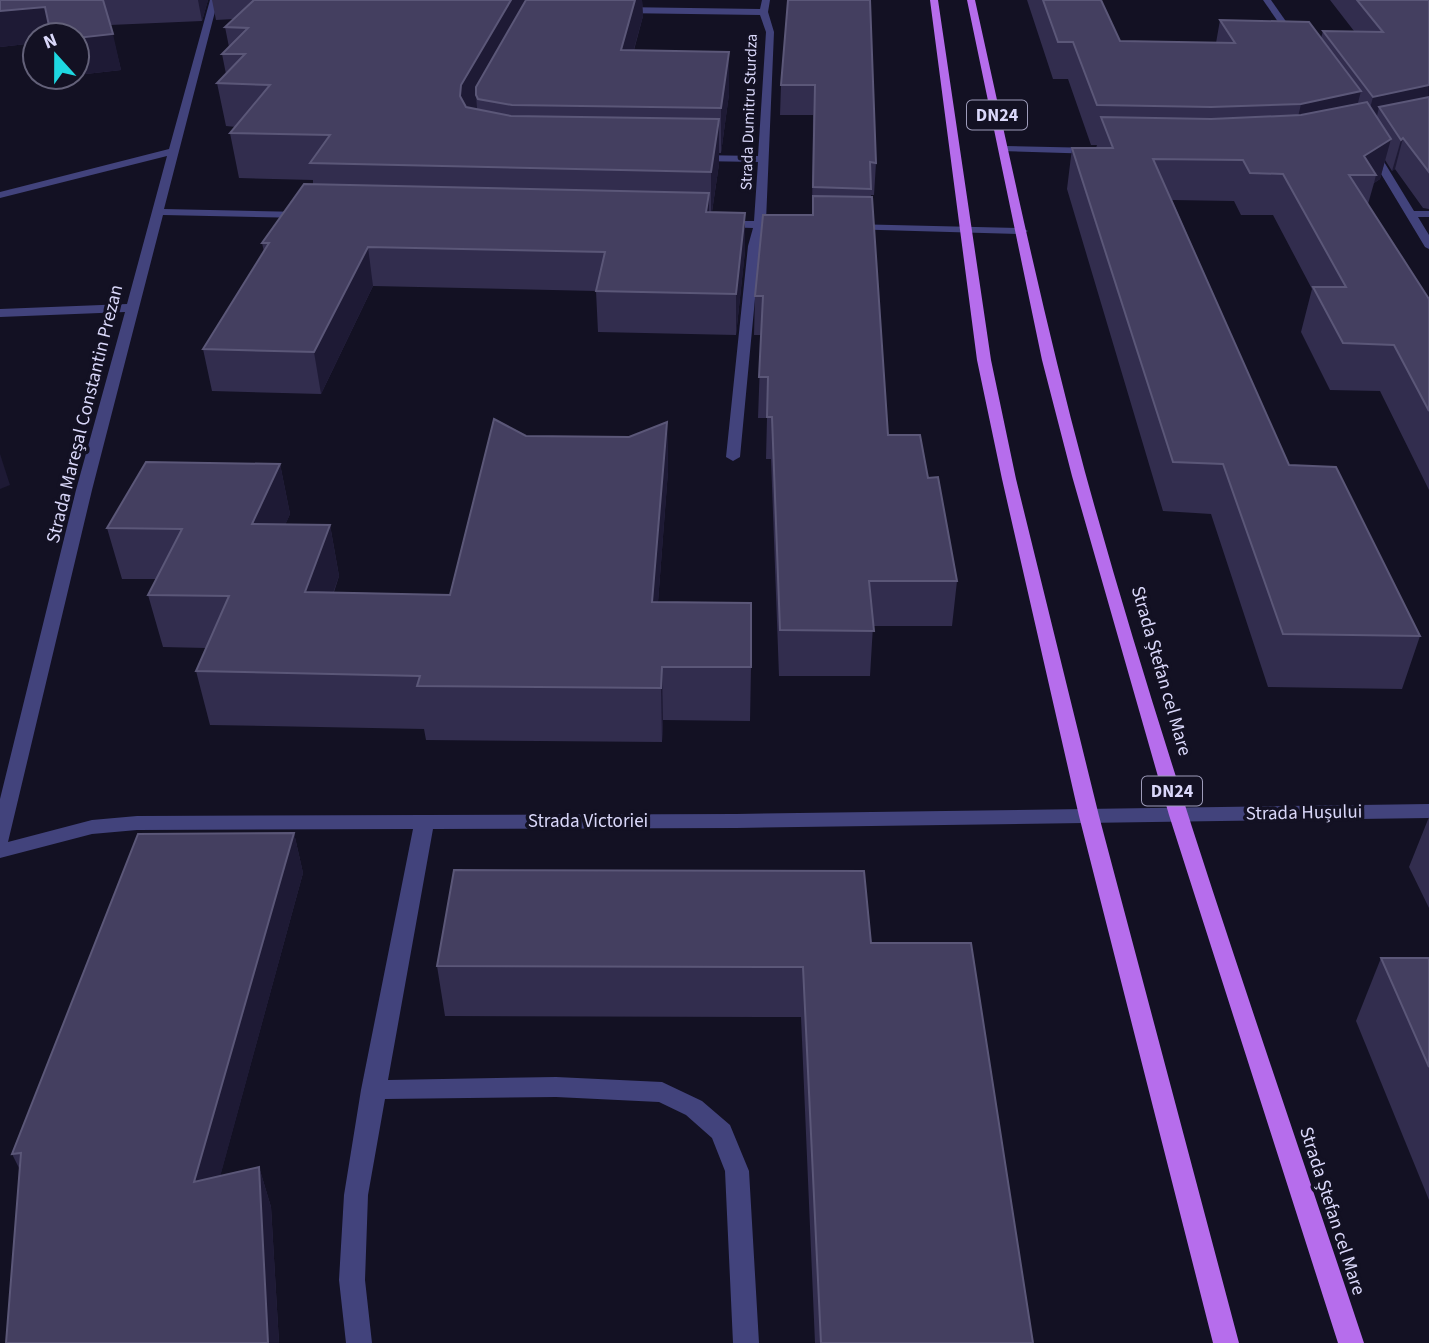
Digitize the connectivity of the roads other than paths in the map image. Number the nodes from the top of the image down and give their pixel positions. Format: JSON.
{"nodes":[{"id":1,"x":214,"y":0,"type":"edge"},
{"id":2,"x":765,"y":0,"type":"edge"},
{"id":3,"x":934,"y":0,"type":"edge"},
{"id":4,"x":971,"y":0,"type":"edge"},
{"id":5,"x":1267,"y":0,"type":"edge"},
{"id":6,"x":605,"y":10,"type":"edge"},
{"id":7,"x":764,"y":12,"type":"junction"},
{"id":8,"x":1303,"y":53,"type":"edge"},
{"id":9,"x":1363,"y":135,"type":"edge"},
{"id":10,"x":1005,"y":149,"type":"junction"},
{"id":11,"x":174,"y":150,"type":"junction"},
{"id":12,"x":1112,"y":151,"type":"edge"},
{"id":13,"x":681,"y":157,"type":"edge"},
{"id":14,"x":765,"y":159,"type":"junction"},
{"id":15,"x":0,"y":195,"type":"edge"},
{"id":16,"x":158,"y":212,"type":"junction"},
{"id":17,"x":1408,"y":214,"type":"junction"},
{"id":18,"x":1429,"y":214,"type":"edge"},
{"id":19,"x":321,"y":216,"type":"edge"},
{"id":20,"x":705,"y":224,"type":"edge"},
{"id":21,"x":760,"y":225,"type":"junction"},
{"id":22,"x":802,"y":226,"type":"edge"},
{"id":23,"x":843,"y":227,"type":"edge"},
{"id":24,"x":965,"y":230,"type":"junction"},
{"id":25,"x":1022,"y":231,"type":"junction"},
{"id":26,"x":1429,"y":245,"type":"edge"},
{"id":27,"x":132,"y":308,"type":"junction"},
{"id":28,"x":0,"y":313,"type":"edge"},
{"id":29,"x":733,"y":457,"type":"dead end"},
{"id":30,"x":1429,"y":811,"type":"edge"},
{"id":31,"x":1180,"y":815,"type":"junction"},
{"id":32,"x":1089,"y":816,"type":"junction"},
{"id":33,"x":424,"y":822,"type":"junction"},
{"id":34,"x":0,"y":839,"type":"edge"},
{"id":35,"x":0,"y":851,"type":"edge"},
{"id":36,"x":373,"y":1090,"type":"junction"},
{"id":37,"x":359,"y":1343,"type":"edge"},
{"id":38,"x":746,"y":1343,"type":"edge"},
{"id":39,"x":1226,"y":1343,"type":"edge"},
{"id":40,"x":1351,"y":1343,"type":"edge"}],
"edges":[{"from":1,"to":11,"type":"street","name":"Strada Mareșal Constantin Prezan"},
{"from":2,"to":7,"type":"street","name":"Strada Dumitru Sturdza"},
{"from":3,"to":24,"type":"main road","number":"DN24"},
{"from":4,"to":10,"type":"main road","name":"Strada Ștefan cel Mare","number":"DN24"},
{"from":5,"to":8,"type":"street"},
{"from":6,"to":7,"type":"street"},
{"from":7,"to":14,"type":"street","name":"Strada Dumitru Sturdza"},
{"from":9,"to":17,"type":"street"},
{"from":10,"to":12,"type":"street"},
{"from":10,"to":25,"type":"main road","name":"Strada Ștefan cel Mare","number":"DN24"},
{"from":11,"to":15,"type":"street"},
{"from":11,"to":16,"type":"street","name":"Strada Mareșal Constantin Prezan"},
{"from":13,"to":14,"type":"street"},
{"from":14,"to":21,"type":"street","name":"Strada Dumitru Sturdza"},
{"from":16,"to":19,"type":"street"},
{"from":16,"to":27,"type":"street","name":"Strada Mareșal Constantin Prezan"},
{"from":17,"to":18,"type":"street"},
{"from":17,"to":26,"type":"street"},
{"from":20,"to":21,"type":"street"},
{"from":21,"to":22,"type":"street"},
{"from":21,"to":29,"type":"street","name":"Strada Dumitru Sturdza"},
{"from":23,"to":24,"type":"street"},
{"from":24,"to":25,"type":"street"},
{"from":24,"to":32,"type":"main road","number":"DN24"},
{"from":25,"to":31,"type":"main road","name":"Strada Ștefan cel Mare","number":"DN24"},
{"from":27,"to":28,"type":"street"},
{"from":27,"to":34,"type":"street","name":"Strada Mareșal Constantin Prezan"},
{"from":30,"to":31,"type":"street","name":"Strada Hușului"},
{"from":31,"to":32,"type":"street","name":"Strada Victoriei"},
{"from":31,"to":40,"type":"main road","name":"Strada Ștefan cel Mare","number":"DN24"},
{"from":32,"to":33,"type":"street","name":"Strada Victoriei"},
{"from":32,"to":39,"type":"main road","number":"DN24"},
{"from":33,"to":35,"type":"street","name":"Strada Victoriei"},
{"from":33,"to":36,"type":"street"},
{"from":36,"to":37,"type":"street"},
{"from":36,"to":38,"type":"street"}]}
